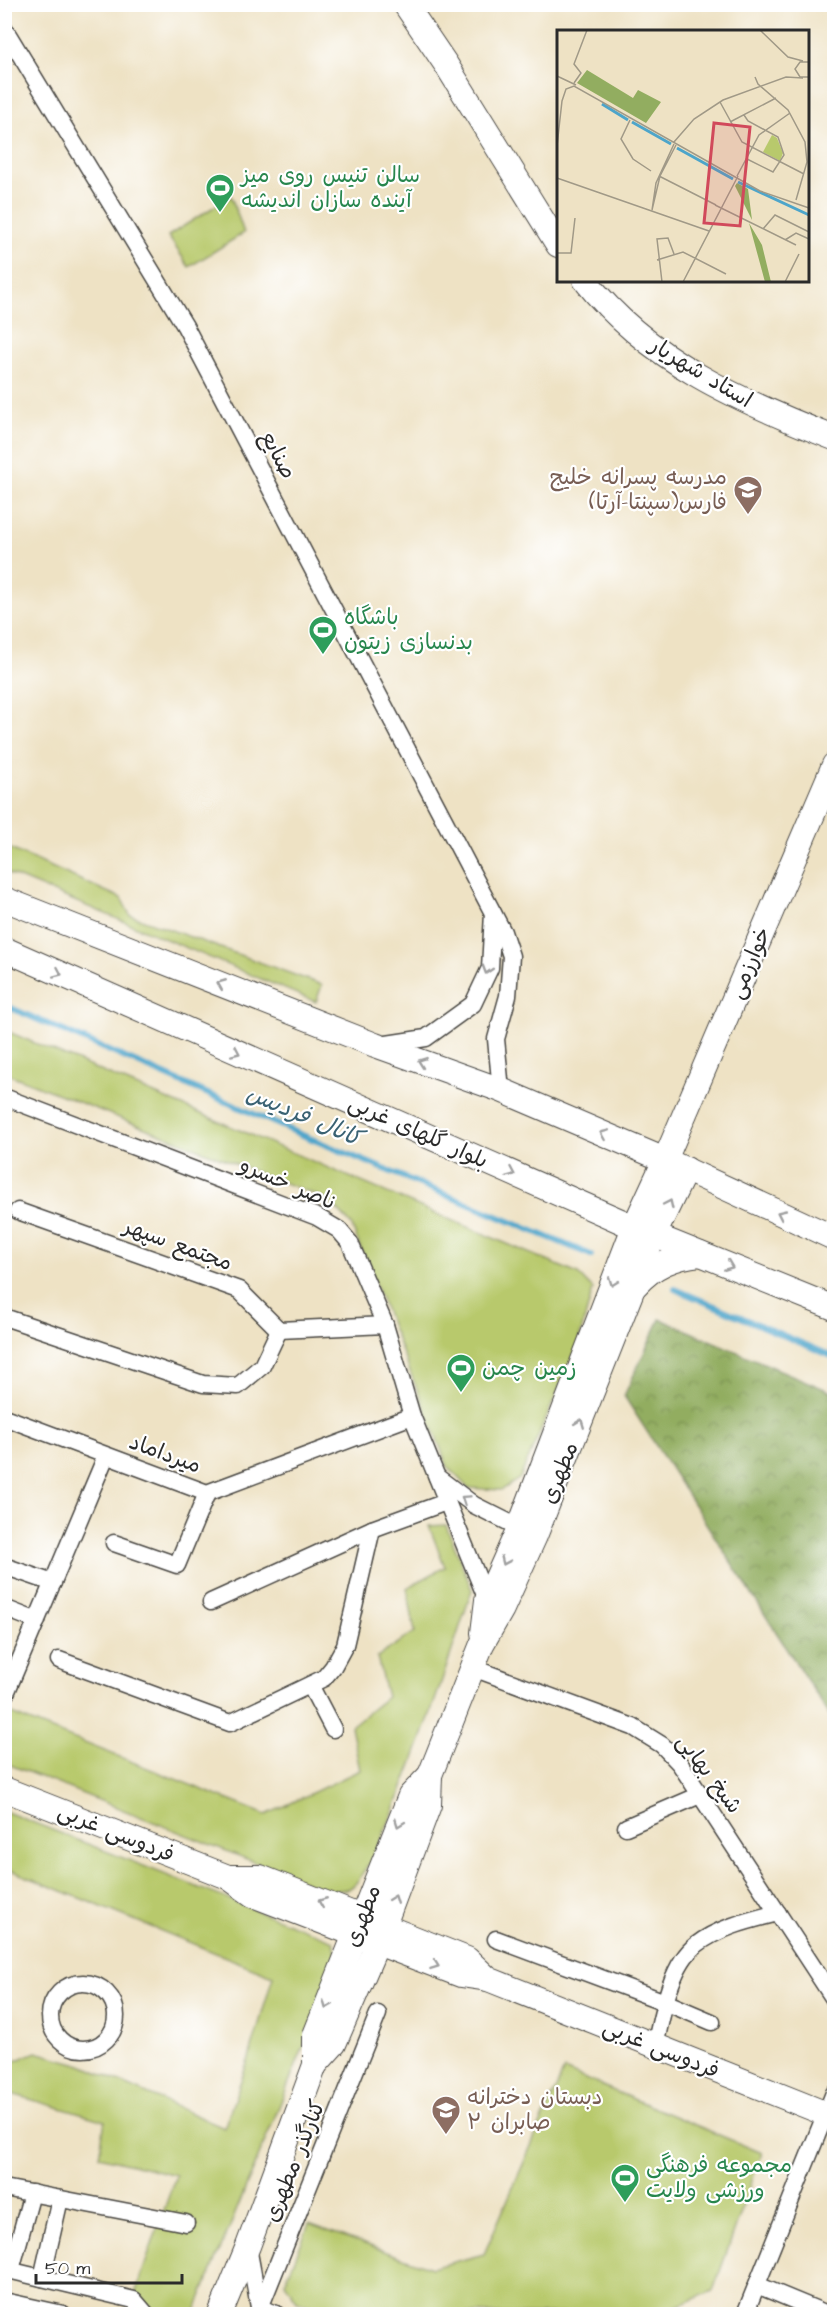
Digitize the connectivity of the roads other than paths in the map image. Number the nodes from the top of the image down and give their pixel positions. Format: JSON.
{"nodes":[{"id":1,"x":405,"y":4,"type":"edge"},
{"id":2,"x":4,"y":28,"type":"edge"},
{"id":3,"x":557,"y":243,"type":"edge"},
{"id":4,"x":587,"y":282,"type":"edge"},
{"id":5,"x":834,"y":438,"type":"edge"},
{"id":6,"x":834,"y":765,"type":"edge"},
{"id":7,"x":4,"y":899,"type":"edge"},
{"id":8,"x":493,"y":912,"type":"junction"},
{"id":9,"x":4,"y":949,"type":"edge"},
{"id":10,"x":375,"y":1045,"type":"junction"},
{"id":11,"x":501,"y":1090,"type":"junction"},
{"id":12,"x":4,"y":1097,"type":"edge"},
{"id":13,"x":675,"y":1165,"type":"junction"},
{"id":14,"x":18,"y":1211,"type":"dead end"},
{"id":15,"x":644,"y":1231,"type":"junction"},
{"id":16,"x":834,"y":1238,"type":"edge"},
{"id":17,"x":700,"y":1254,"type":"junction"},
{"id":18,"x":633,"y":1289,"type":"junction"},
{"id":19,"x":834,"y":1308,"type":"edge"},
{"id":20,"x":4,"y":1317,"type":"edge"},
{"id":21,"x":385,"y":1325,"type":"junction"},
{"id":22,"x":279,"y":1330,"type":"junction"},
{"id":23,"x":412,"y":1416,"type":"junction"},
{"id":24,"x":4,"y":1417,"type":"edge"},
{"id":25,"x":106,"y":1456,"type":"junction"},
{"id":26,"x":436,"y":1477,"type":"junction"},
{"id":27,"x":207,"y":1493,"type":"junction"},
{"id":28,"x":446,"y":1502,"type":"junction"},
{"id":29,"x":372,"y":1529,"type":"junction"},
{"id":30,"x":527,"y":1532,"type":"junction"},
{"id":31,"x":114,"y":1543,"type":"dead end"},
{"id":32,"x":4,"y":1566,"type":"edge"},
{"id":33,"x":53,"y":1583,"type":"junction"},
{"id":34,"x":211,"y":1602,"type":"dead end"},
{"id":35,"x":495,"y":1605,"type":"junction"},
{"id":36,"x":4,"y":1608,"type":"edge"},
{"id":37,"x":37,"y":1621,"type":"junction"},
{"id":38,"x":59,"y":1660,"type":"dead end"},
{"id":39,"x":473,"y":1668,"type":"junction"},
{"id":40,"x":310,"y":1685,"type":"junction"},
{"id":41,"x":4,"y":1698,"type":"edge"},
{"id":42,"x":333,"y":1730,"type":"dead end"},
{"id":43,"x":4,"y":1789,"type":"edge"},
{"id":44,"x":700,"y":1795,"type":"junction"},
{"id":45,"x":626,"y":1827,"type":"dead end"},
{"id":46,"x":778,"y":1913,"type":"junction"},
{"id":47,"x":369,"y":1931,"type":"junction"},
{"id":48,"x":496,"y":1939,"type":"dead end"},
{"id":49,"x":76,"y":1983,"type":"joint"},
{"id":50,"x":834,"y":1999,"type":"edge"},
{"id":51,"x":665,"y":2002,"type":"junction"},
{"id":52,"x":378,"y":2014,"type":"dead end"},
{"id":53,"x":712,"y":2022,"type":"dead end"},
{"id":54,"x":655,"y":2046,"type":"junction"},
{"id":55,"x":832,"y":2108,"type":"edge"},
{"id":56,"x":4,"y":2188,"type":"edge"},
{"id":57,"x":32,"y":2193,"type":"junction"},
{"id":58,"x":60,"y":2199,"type":"junction"},
{"id":59,"x":186,"y":2223,"type":"dead end"},
{"id":60,"x":248,"y":2246,"type":"junction"},
{"id":61,"x":8,"y":2269,"type":"edge"},
{"id":62,"x":42,"y":2278,"type":"junction"},
{"id":63,"x":757,"y":2285,"type":"junction"},
{"id":64,"x":4,"y":2301,"type":"edge"},
{"id":65,"x":258,"y":2311,"type":"edge"},
{"id":66,"x":63,"y":2314,"type":"edge"},
{"id":67,"x":146,"y":2314,"type":"edge"},
{"id":68,"x":220,"y":2314,"type":"edge"},
{"id":69,"x":276,"y":2314,"type":"edge"},
{"id":70,"x":745,"y":2314,"type":"edge"},
{"id":71,"x":828,"y":2314,"type":"edge"}],
"edges":[{"from":1,"to":3,"type":"main road"},
{"from":2,"to":8,"type":"street","name":"صنایع"},
{"from":4,"to":5,"type":"main road","name":"استاد شهریار"},
{"from":6,"to":13,"type":"main road","name":"خوارزمی"},
{"from":10,"to":7,"type":"main road","one_way":true},
{"from":8,"to":10,"type":"street","one_way":true},
{"from":8,"to":11,"type":"street","name":"صنایع"},
{"from":9,"to":15,"type":"main road","name":"بلوار گلهای غربی","one_way":true},
{"from":11,"to":10,"type":"main road","one_way":true},
{"from":13,"to":11,"type":"main road","one_way":true},
{"from":12,"to":21,"type":"street","name":"ناصر خسرو"},
{"from":13,"to":15,"type":"main road","name":"مطهری"},
{"from":16,"to":13,"type":"main road","one_way":true},
{"from":14,"to":22,"type":"street","name":"مجتمع سپهر"},
{"from":15,"to":17,"type":"main road","name":"بلوار گلهای غربی"},
{"from":15,"to":18,"type":"main road","name":"مطهری"},
{"from":15,"to":30,"type":"main road","one_way":true},
{"from":17,"to":18,"type":"main road"},
{"from":17,"to":19,"type":"main road","name":"بلوار گلهای غربی","one_way":true},
{"from":30,"to":18,"type":"main road","name":"مطهری","one_way":true},
{"from":20,"to":22,"type":"street"},
{"from":21,"to":22,"type":"street"},
{"from":21,"to":23,"type":"street","name":"ناصر خسرو"},
{"from":23,"to":26,"type":"street","name":"ناصر خسرو"},
{"from":23,"to":27,"type":"street","name":"میرداماد"},
{"from":24,"to":25,"type":"street","name":"میرداماد"},
{"from":25,"to":27,"type":"street","name":"میرداماد"},
{"from":25,"to":33,"type":"street"},
{"from":26,"to":28,"type":"street","name":"ناصر خسرو"},
{"from":30,"to":26,"type":"street","one_way":true},
{"from":27,"to":31,"type":"street"},
{"from":28,"to":29,"type":"street"},
{"from":28,"to":35,"type":"street","name":"ناصر خسرو"},
{"from":29,"to":34,"type":"street"},
{"from":29,"to":40,"type":"street"},
{"from":30,"to":35,"type":"main road","name":"مطهری"},
{"from":32,"to":33,"type":"street"},
{"from":33,"to":37,"type":"street"},
{"from":35,"to":39,"type":"main road","name":"مطهری"},
{"from":36,"to":37,"type":"street"},
{"from":37,"to":41,"type":"street"},
{"from":38,"to":40,"type":"street"},
{"from":39,"to":44,"type":"street","name":"شیخ بهایی"},
{"from":39,"to":47,"type":"main road","name":"مطهری"},
{"from":40,"to":42,"type":"street"},
{"from":43,"to":47,"type":"main road","name":"فردوسی غربی"},
{"from":44,"to":45,"type":"street"},
{"from":44,"to":46,"type":"street","name":"شیخ بهایی"},
{"from":46,"to":50,"type":"street","name":"شیخ بهایی"},
{"from":46,"to":51,"type":"street"},
{"from":47,"to":54,"type":"main road","name":"فردوسی غربی"},
{"from":47,"to":60,"type":"main road","name":"مطهری"},
{"from":48,"to":51,"type":"street"},
{"from":49,"to":49,"type":"street"},
{"from":51,"to":53,"type":"street"},
{"from":51,"to":54,"type":"street"},
{"from":52,"to":65,"type":"street","name":"کنارگذر مطهری"},
{"from":54,"to":55,"type":"main road","name":"فردوسی غربی"},
{"from":55,"to":63,"type":"street"},
{"from":56,"to":57,"type":"street"},
{"from":57,"to":58,"type":"street"},
{"from":57,"to":61,"type":"street"},
{"from":58,"to":59,"type":"street"},
{"from":58,"to":62,"type":"street"},
{"from":60,"to":65,"type":"street"},
{"from":60,"to":68,"type":"main road","name":"مطهری"},
{"from":61,"to":62,"type":"street"},
{"from":62,"to":67,"type":"street"},
{"from":63,"to":70,"type":"street"},
{"from":63,"to":71,"type":"street"},
{"from":64,"to":66,"type":"street"},
{"from":65,"to":69,"type":"street"}]}
